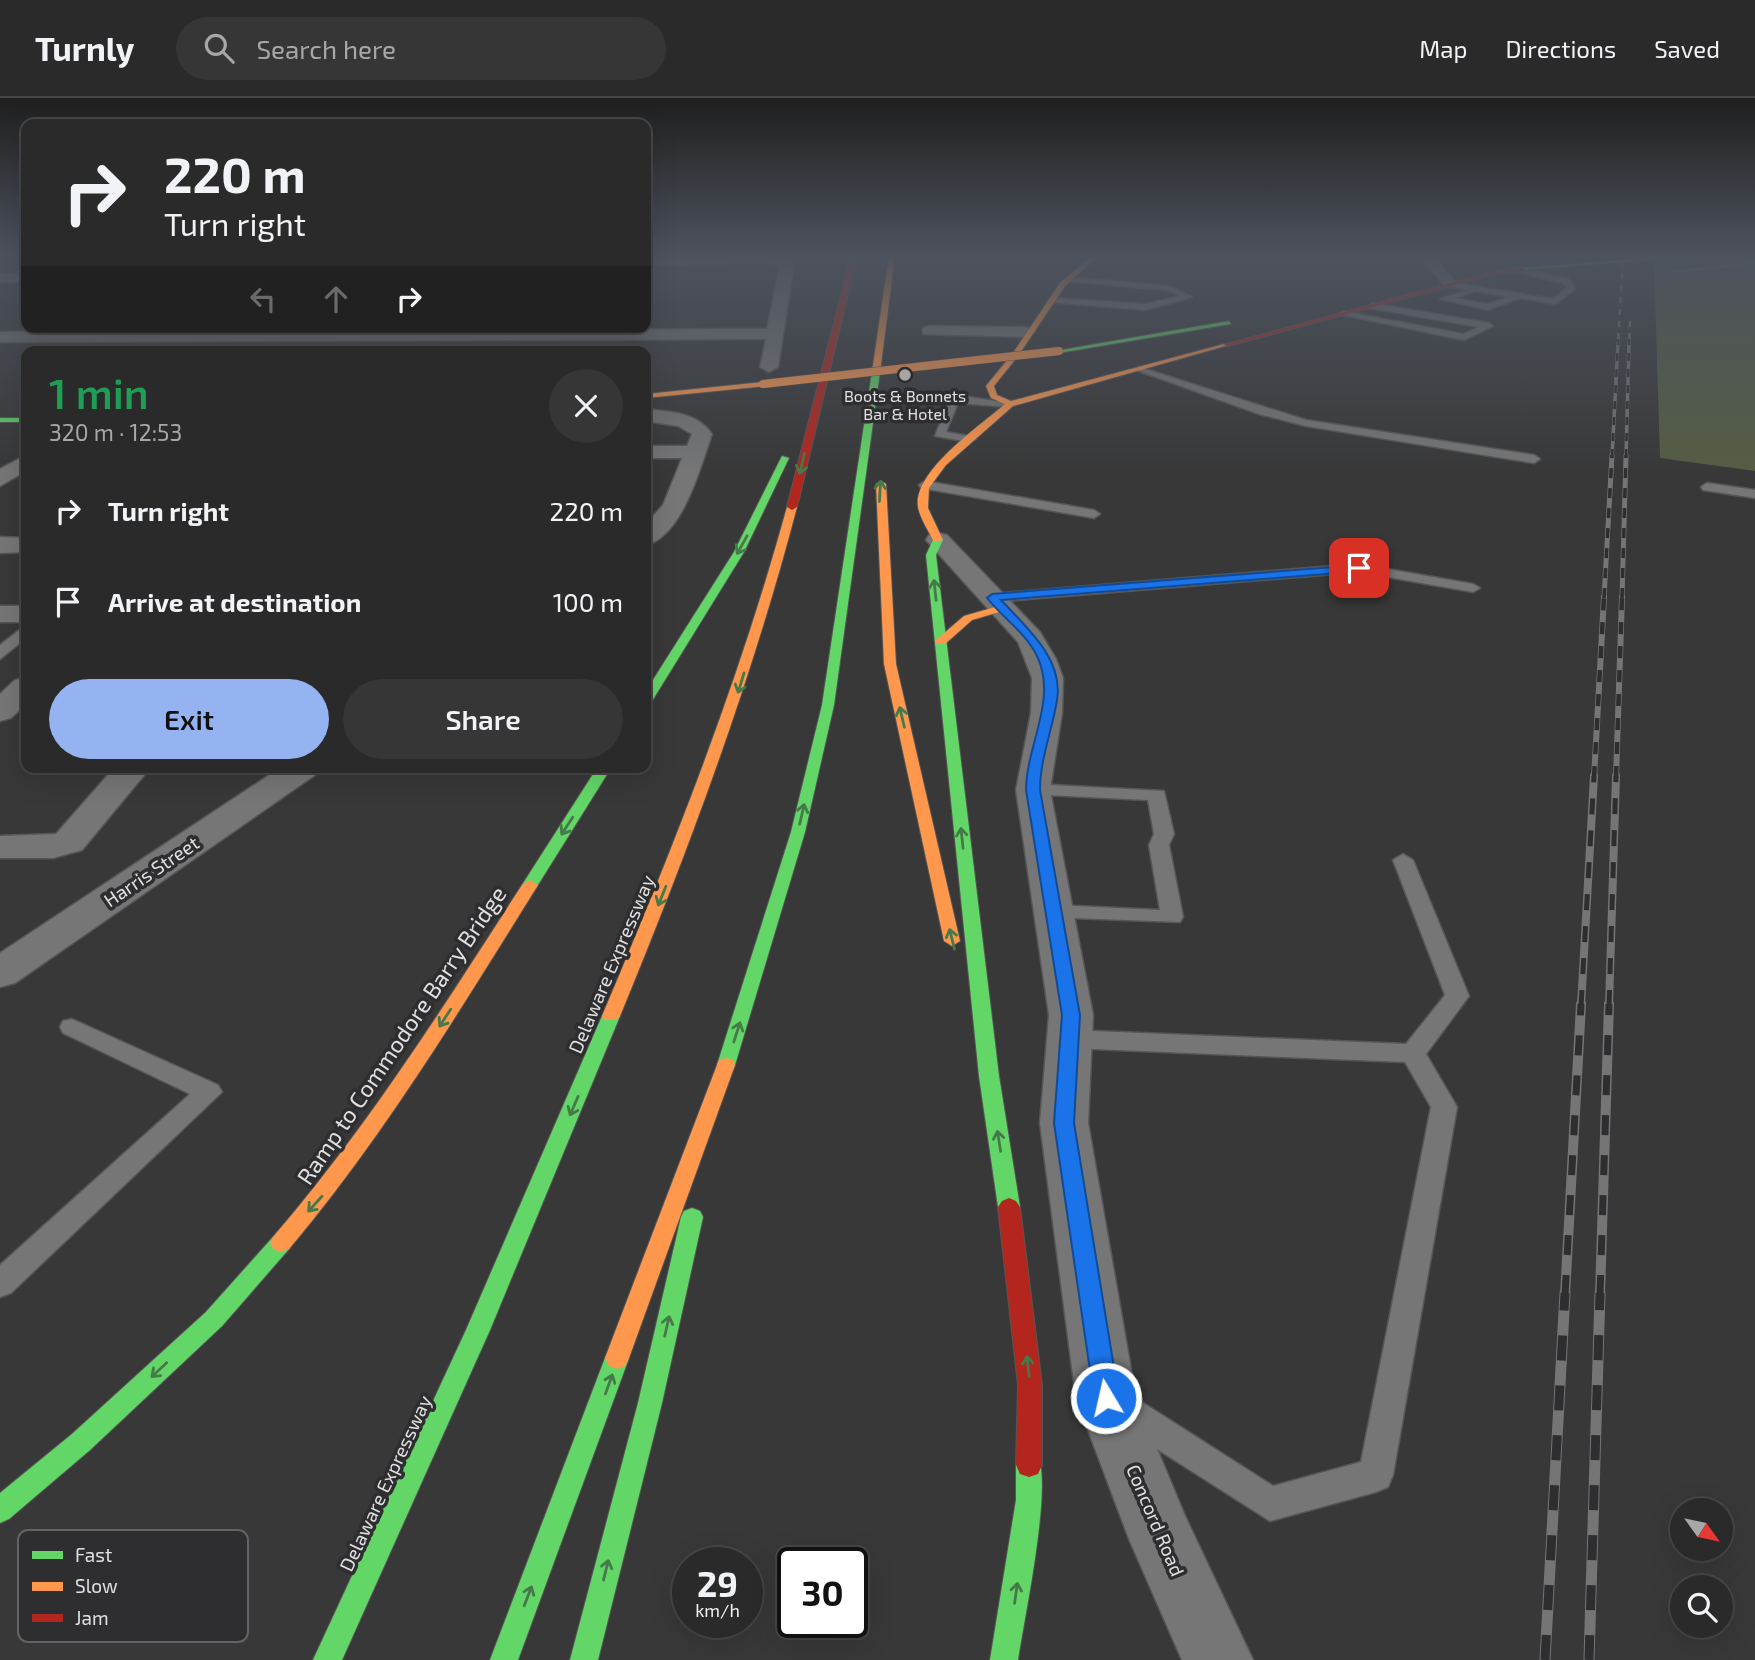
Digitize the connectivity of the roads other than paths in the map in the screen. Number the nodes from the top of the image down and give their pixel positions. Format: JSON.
{"nodes":[{"id":1,"x":777,"y":329,"type":"edge"},
{"id":2,"x":836,"y":329,"type":"edge"},
{"id":3,"x":881,"y":329,"type":"edge"},
{"id":4,"x":1029,"y":329,"type":"edge"},
{"id":5,"x":1195,"y":329,"type":"joint"},
{"id":6,"x":1289,"y":329,"type":"edge"},
{"id":7,"x":1421,"y":329,"type":"edge"},
{"id":8,"x":1482,"y":329,"type":"edge"},
{"id":9,"x":929,"y":331,"type":"dead end"},
{"id":10,"x":651,"y":332,"type":"edge"},
{"id":11,"x":1027,"y":332,"type":"junction"},
{"id":12,"x":32,"y":333,"type":"edge"},
{"id":13,"x":185,"y":333,"type":"edge"},
{"id":14,"x":224,"y":333,"type":"edge"},
{"id":15,"x":402,"y":333,"type":"edge"},
{"id":16,"x":776,"y":334,"type":"junction"},
{"id":17,"x":1264,"y":336,"type":"junction"},
{"id":18,"x":0,"y":337,"type":"edge"},
{"id":19,"x":24,"y":337,"type":"junction"},
{"id":20,"x":204,"y":346,"type":"edge"},
{"id":21,"x":389,"y":346,"type":"edge"},
{"id":22,"x":0,"y":349,"type":"edge"},
{"id":23,"x":877,"y":357,"type":"junction"},
{"id":24,"x":1011,"y":360,"type":"junction"},
{"id":25,"x":925,"y":361,"type":"dead end"},
{"id":26,"x":769,"y":367,"type":"dead end"},
{"id":27,"x":1142,"y":369,"type":"junction"},
{"id":28,"x":651,"y":395,"type":"edge"},
{"id":29,"x":818,"y":398,"type":"junction"},
{"id":30,"x":924,"y":398,"type":"dead end"},
{"id":31,"x":954,"y":398,"type":"junction"},
{"id":32,"x":1010,"y":404,"type":"junction"},
{"id":33,"x":651,"y":416,"type":"edge"},
{"id":34,"x":886,"y":416,"type":"dead end"},
{"id":35,"x":0,"y":420,"type":"edge"},
{"id":36,"x":21,"y":420,"type":"edge"},
{"id":37,"x":970,"y":439,"type":"junction"},
{"id":38,"x":696,"y":452,"type":"junction"},
{"id":39,"x":651,"y":453,"type":"edge"},
{"id":40,"x":1534,"y":459,"type":"dead end"},
{"id":41,"x":21,"y":464,"type":"edge"},
{"id":42,"x":882,"y":471,"type":"dead end"},
{"id":43,"x":0,"y":478,"type":"edge"},
{"id":44,"x":925,"y":485,"type":"junction"},
{"id":45,"x":1707,"y":487,"type":"dead end"},
{"id":46,"x":1755,"y":494,"type":"edge"},
{"id":47,"x":1094,"y":514,"type":"dead end"},
{"id":48,"x":651,"y":532,"type":"edge"},
{"id":49,"x":938,"y":540,"type":"junction"},
{"id":50,"x":0,"y":545,"type":"edge"},
{"id":51,"x":21,"y":545,"type":"edge"},
{"id":52,"x":1473,"y":588,"type":"dead end"},
{"id":53,"x":997,"y":603,"type":"junction"},
{"id":54,"x":0,"y":614,"type":"edge"},
{"id":55,"x":21,"y":614,"type":"edge"},
{"id":56,"x":21,"y":635,"type":"edge"},
{"id":57,"x":940,"y":641,"type":"junction"},
{"id":58,"x":0,"y":654,"type":"edge"},
{"id":59,"x":21,"y":692,"type":"edge"},
{"id":60,"x":651,"y":693,"type":"edge"},
{"id":61,"x":0,"y":711,"type":"edge"},
{"id":62,"x":129,"y":773,"type":"edge"},
{"id":63,"x":295,"y":773,"type":"edge"},
{"id":64,"x":601,"y":773,"type":"edge"},
{"id":65,"x":1033,"y":790,"type":"junction"},
{"id":66,"x":0,"y":847,"type":"edge"},
{"id":67,"x":1403,"y":860,"type":"dead end"},
{"id":68,"x":1053,"y":912,"type":"junction"},
{"id":69,"x":5,"y":966,"type":"edge"},
{"id":70,"x":72,"y":1027,"type":"dead end"},
{"id":71,"x":1069,"y":1039,"type":"junction"},
{"id":72,"x":1413,"y":1053,"type":"junction"},
{"id":73,"x":726,"y":1066,"type":"junction"},
{"id":74,"x":989,"y":1076,"type":"junction"},
{"id":75,"x":0,"y":1284,"type":"edge"},
{"id":76,"x":1106,"y":1398,"type":"junction"},
{"id":77,"x":0,"y":1510,"type":"edge"},
{"id":78,"x":327,"y":1660,"type":"edge"},
{"id":79,"x":504,"y":1660,"type":"edge"},
{"id":80,"x":583,"y":1660,"type":"edge"},
{"id":81,"x":1004,"y":1660,"type":"edge"},
{"id":82,"x":1218,"y":1660,"type":"edge"}],
"edges":[{"from":1,"to":16,"type":"street"},
{"from":2,"to":29,"type":"main road","name":"Delaware Expressway"},
{"from":3,"to":23,"type":"main road"},
{"from":4,"to":11,"type":"main road"},
{"from":5,"to":17,"type":"main road"},
{"from":5,"to":28,"type":"main road","bridge":true},
{"from":6,"to":17,"type":"main road"},
{"from":7,"to":8,"type":"lane"},
{"from":9,"to":11,"type":"street"},
{"from":10,"to":16,"type":"street"},
{"from":11,"to":24,"type":"main road"},
{"from":12,"to":19,"type":"street"},
{"from":13,"to":19,"type":"street"},
{"from":14,"to":20,"type":"street"},
{"from":15,"to":21,"type":"street"},
{"from":16,"to":26,"type":"street"},
{"from":17,"to":27,"type":"main road"},
{"from":18,"to":19,"type":"street"},
{"from":19,"to":22,"type":"street"},
{"from":23,"to":34,"type":"main road"},
{"from":73,"to":23,"type":"main road","one_way":true},
{"from":24,"to":25,"type":"lane"},
{"from":24,"to":32,"type":"main road"},
{"from":27,"to":32,"type":"main road"},
{"from":27,"to":40,"type":"lane"},
{"from":29,"to":60,"type":"main road","one_way":true},
{"from":29,"to":78,"type":"main road","name":"Delaware Expressway","one_way":true},
{"from":30,"to":31,"type":"lane"},
{"from":31,"to":32,"type":"lane"},
{"from":31,"to":37,"type":"lane"},
{"from":32,"to":37,"type":"main road"},
{"from":33,"to":38,"type":"street"},
{"from":35,"to":36,"type":"main road"},
{"from":37,"to":44,"type":"main road"},
{"from":38,"to":39,"type":"street"},
{"from":38,"to":48,"type":"street"},
{"from":41,"to":43,"type":"street"},
{"from":74,"to":42,"type":"main road","one_way":true},
{"from":44,"to":47,"type":"lane"},
{"from":44,"to":49,"type":"main road","name":"Concord Road"},
{"from":45,"to":46,"type":"lane"},
{"from":49,"to":53,"type":"street","name":"Concord Road"},
{"from":57,"to":49,"type":"main road","one_way":true},
{"from":50,"to":51,"type":"street"},
{"from":52,"to":53,"type":"lane"},
{"from":53,"to":57,"type":"main road"},
{"from":53,"to":65,"type":"street","name":"Concord Road"},
{"from":54,"to":55,"type":"street"},
{"from":56,"to":58,"type":"lane"},
{"from":74,"to":57,"type":"main road","one_way":true},
{"from":59,"to":61,"type":"street"},
{"from":62,"to":66,"type":"street"},
{"from":63,"to":69,"type":"street","name":"Harris Street"},
{"from":64,"to":77,"type":"main road","name":"Ramp to Commodore Barry Bridge","one_way":true},
{"from":65,"to":68,"type":"street","name":"Concord Road"},
{"from":65,"to":68,"type":"lane"},
{"from":67,"to":72,"type":"lane"},
{"from":68,"to":71,"type":"street","name":"Concord Road"},
{"from":70,"to":75,"type":"lane"},
{"from":71,"to":72,"type":"lane"},
{"from":71,"to":76,"type":"street","name":"Concord Road"},
{"from":72,"to":76,"type":"lane"},
{"from":79,"to":73,"type":"main road","one_way":true},
{"from":80,"to":73,"type":"main road","one_way":true},
{"from":81,"to":74,"type":"main road","one_way":true},
{"from":76,"to":82,"type":"street","name":"Concord Road"}]}
